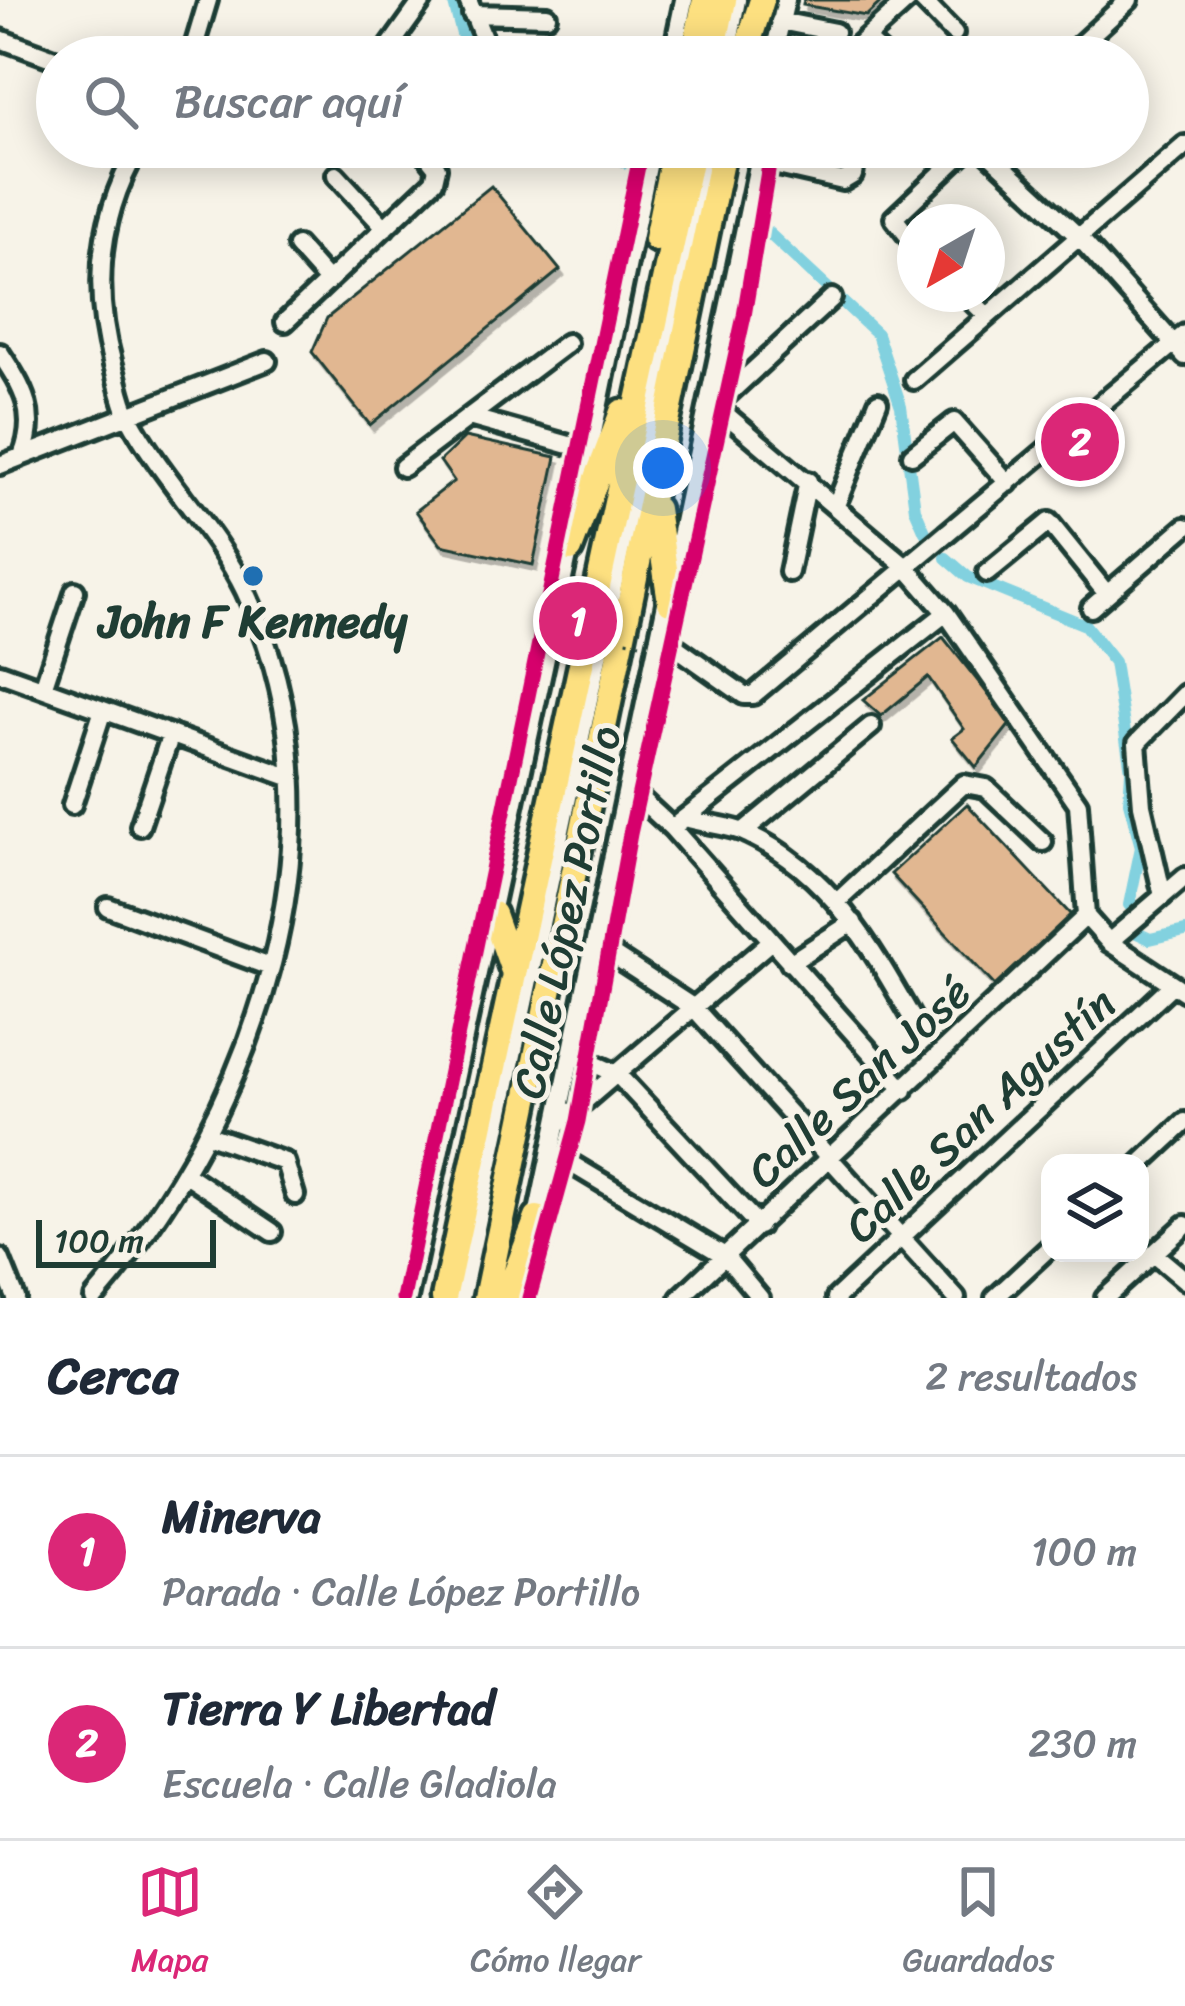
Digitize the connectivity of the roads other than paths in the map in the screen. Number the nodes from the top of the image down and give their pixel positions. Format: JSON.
{"nodes":[{"id":1,"x":208,"y":0,"type":"edge"},
{"id":2,"x":424,"y":0,"type":"edge"},
{"id":3,"x":685,"y":0,"type":"edge"},
{"id":4,"x":706,"y":0,"type":"edge"},
{"id":5,"x":724,"y":0,"type":"edge"},
{"id":6,"x":737,"y":0,"type":"edge"},
{"id":7,"x":751,"y":0,"type":"edge"},
{"id":8,"x":762,"y":0,"type":"edge"},
{"id":9,"x":786,"y":0,"type":"edge"},
{"id":10,"x":908,"y":0,"type":"edge"},
{"id":11,"x":922,"y":0,"type":"edge"},
{"id":12,"x":1129,"y":0,"type":"edge"},
{"id":13,"x":470,"y":7,"type":"edge"},
{"id":14,"x":547,"y":16,"type":"dead end"},
{"id":15,"x":780,"y":21,"type":"junction"},
{"id":16,"x":835,"y":32,"type":"dead end"},
{"id":17,"x":954,"y":33,"type":"dead end"},
{"id":18,"x":197,"y":36,"type":"edge"},
{"id":19,"x":397,"y":36,"type":"edge"},
{"id":20,"x":482,"y":36,"type":"edge"},
{"id":21,"x":677,"y":36,"type":"edge"},
{"id":22,"x":698,"y":36,"type":"edge"},
{"id":23,"x":716,"y":36,"type":"edge"},
{"id":24,"x":736,"y":36,"type":"edge"},
{"id":25,"x":741,"y":36,"type":"edge"},
{"id":26,"x":745,"y":36,"type":"edge"},
{"id":27,"x":777,"y":36,"type":"edge"},
{"id":28,"x":868,"y":36,"type":"edge"},
{"id":29,"x":1090,"y":36,"type":"edge"},
{"id":30,"x":0,"y":39,"type":"edge"},
{"id":31,"x":36,"y":52,"type":"edge"},
{"id":32,"x":1185,"y":145,"type":"edge"},
{"id":33,"x":128,"y":168,"type":"edge"},
{"id":34,"x":435,"y":168,"type":"edge"},
{"id":35,"x":648,"y":168,"type":"edge"},
{"id":36,"x":670,"y":168,"type":"edge"},
{"id":37,"x":688,"y":168,"type":"edge"},
{"id":38,"x":716,"y":168,"type":"edge"},
{"id":39,"x":717,"y":168,"type":"edge"},
{"id":40,"x":717,"y":168,"type":"edge"},
{"id":41,"x":756,"y":168,"type":"edge"},
{"id":42,"x":785,"y":168,"type":"edge"},
{"id":43,"x":818,"y":168,"type":"edge"},
{"id":44,"x":852,"y":168,"type":"edge"},
{"id":45,"x":947,"y":168,"type":"edge"},
{"id":46,"x":1005,"y":168,"type":"edge"},
{"id":47,"x":336,"y":175,"type":"dead end"},
{"id":48,"x":816,"y":176,"type":"junction"},
{"id":49,"x":909,"y":204,"type":"edge"},
{"id":50,"x":385,"y":228,"type":"junction"},
{"id":51,"x":1078,"y":236,"type":"junction"},
{"id":52,"x":297,"y":246,"type":"dead end"},
{"id":53,"x":328,"y":281,"type":"junction"},
{"id":54,"x":832,"y":298,"type":"dead end"},
{"id":55,"x":983,"y":312,"type":"edge"},
{"id":56,"x":986,"y":315,"type":"junction"},
{"id":57,"x":285,"y":322,"type":"dead end"},
{"id":58,"x":567,"y":343,"type":"dead end"},
{"id":59,"x":1181,"y":344,"type":"edge"},
{"id":60,"x":0,"y":353,"type":"edge"},
{"id":61,"x":267,"y":361,"type":"dead end"},
{"id":62,"x":914,"y":380,"type":"dead end"},
{"id":63,"x":711,"y":400,"type":"junction"},
{"id":64,"x":878,"y":402,"type":"dead end"},
{"id":65,"x":622,"y":410,"type":"junction"},
{"id":66,"x":127,"y":414,"type":"junction"},
{"id":67,"x":470,"y":418,"type":"junction"},
{"id":68,"x":586,"y":450,"type":"junction"},
{"id":69,"x":912,"y":455,"type":"dead end"},
{"id":70,"x":22,"y":456,"type":"junction"},
{"id":71,"x":0,"y":465,"type":"edge"},
{"id":72,"x":403,"y":466,"type":"dead end"},
{"id":73,"x":808,"y":481,"type":"junction"},
{"id":74,"x":1008,"y":483,"type":"junction"},
{"id":75,"x":653,"y":496,"type":"junction"},
{"id":76,"x":836,"y":505,"type":"junction"},
{"id":77,"x":1185,"y":527,"type":"edge"},
{"id":78,"x":570,"y":549,"type":"junction"},
{"id":79,"x":906,"y":568,"type":"junction"},
{"id":80,"x":789,"y":572,"type":"dead end"},
{"id":81,"x":987,"y":573,"type":"dead end"},
{"id":82,"x":76,"y":590,"type":"dead end"},
{"id":83,"x":1107,"y":594,"type":"junction"},
{"id":84,"x":595,"y":600,"type":"junction"},
{"id":85,"x":670,"y":602,"type":"junction"},
{"id":86,"x":1091,"y":608,"type":"dead end"},
{"id":87,"x":946,"y":613,"type":"junction"},
{"id":88,"x":663,"y":638,"type":"junction"},
{"id":89,"x":0,"y":673,"type":"edge"},
{"id":90,"x":43,"y":688,"type":"junction"},
{"id":91,"x":1185,"y":694,"type":"edge"},
{"id":92,"x":103,"y":710,"type":"junction"},
{"id":93,"x":871,"y":726,"type":"dead end"},
{"id":94,"x":171,"y":734,"type":"junction"},
{"id":95,"x":292,"y":778,"type":"junction"},
{"id":96,"x":630,"y":789,"type":"junction"},
{"id":97,"x":72,"y":806,"type":"dead end"},
{"id":98,"x":679,"y":823,"type":"junction"},
{"id":99,"x":140,"y":826,"type":"dead end"},
{"id":100,"x":744,"y":831,"type":"junction"},
{"id":101,"x":1043,"y":842,"type":"dead end"},
{"id":102,"x":1185,"y":877,"type":"edge"},
{"id":103,"x":1163,"y":896,"type":"junction"},
{"id":104,"x":839,"y":900,"type":"junction"},
{"id":105,"x":108,"y":907,"type":"dead end"},
{"id":106,"x":493,"y":914,"type":"junction"},
{"id":107,"x":1086,"y":916,"type":"junction"},
{"id":108,"x":853,"y":922,"type":"junction"},
{"id":109,"x":771,"y":941,"type":"junction"},
{"id":110,"x":1109,"y":942,"type":"junction"},
{"id":111,"x":596,"y":944,"type":"junction"},
{"id":112,"x":790,"y":962,"type":"junction"},
{"id":113,"x":270,"y":967,"type":"junction"},
{"id":114,"x":513,"y":973,"type":"junction"},
{"id":115,"x":1179,"y":988,"type":"edge"},
{"id":116,"x":694,"y":1008,"type":"junction"},
{"id":117,"x":916,"y":1025,"type":"dead end"},
{"id":118,"x":574,"y":1055,"type":"junction"},
{"id":119,"x":616,"y":1074,"type":"junction"},
{"id":120,"x":904,"y":1090,"type":"junction"},
{"id":121,"x":1185,"y":1122,"type":"edge"},
{"id":122,"x":558,"y":1124,"type":"junction"},
{"id":123,"x":206,"y":1134,"type":"junction"},
{"id":124,"x":553,"y":1154,"type":"junction"},
{"id":125,"x":1149,"y":1156,"type":"edge"},
{"id":126,"x":830,"y":1159,"type":"junction"},
{"id":127,"x":184,"y":1173,"type":"junction"},
{"id":128,"x":295,"y":1195,"type":"dead end"},
{"id":129,"x":537,"y":1218,"type":"junction"},
{"id":130,"x":1185,"y":1225,"type":"edge"},
{"id":131,"x":759,"y":1226,"type":"junction"},
{"id":132,"x":272,"y":1232,"type":"dead end"},
{"id":133,"x":901,"y":1237,"type":"junction"},
{"id":134,"x":1154,"y":1254,"type":"junction"},
{"id":135,"x":1041,"y":1255,"type":"edge"},
{"id":136,"x":725,"y":1256,"type":"junction"},
{"id":137,"x":0,"y":1258,"type":"edge"},
{"id":138,"x":1185,"y":1280,"type":"edge"},
{"id":139,"x":16,"y":1298,"type":"edge"},
{"id":140,"x":94,"y":1298,"type":"edge"},
{"id":141,"x":408,"y":1298,"type":"edge"},
{"id":142,"x":444,"y":1298,"type":"edge"},
{"id":143,"x":461,"y":1298,"type":"edge"},
{"id":144,"x":471,"y":1298,"type":"edge"},
{"id":145,"x":486,"y":1298,"type":"edge"},
{"id":146,"x":506,"y":1298,"type":"edge"},
{"id":147,"x":517,"y":1298,"type":"edge"},
{"id":148,"x":680,"y":1298,"type":"edge"},
{"id":149,"x":760,"y":1298,"type":"edge"},
{"id":150,"x":836,"y":1298,"type":"edge"},
{"id":151,"x":956,"y":1298,"type":"edge"},
{"id":152,"x":995,"y":1298,"type":"edge"},
{"id":153,"x":1105,"y":1298,"type":"edge"}],
"edges":[{"from":1,"to":18,"type":"street"},
{"from":2,"to":19,"type":"street"},
{"from":3,"to":21,"type":"street"},
{"from":4,"to":22,"type":"highway"},
{"from":5,"to":23,"type":"highway"},
{"from":6,"to":24,"type":"street"},
{"from":7,"to":25,"type":"street"},
{"from":8,"to":26,"type":"highway"},
{"from":9,"to":15,"type":"street"},
{"from":10,"to":28,"type":"street"},
{"from":11,"to":17,"type":"street"},
{"from":12,"to":29,"type":"street"},
{"from":13,"to":14,"type":"street"},
{"from":13,"to":20,"type":"street"},
{"from":15,"to":16,"type":"street"},
{"from":15,"to":27,"type":"street"},
{"from":30,"to":31,"type":"street"},
{"from":32,"to":51,"type":"street"},
{"from":33,"to":66,"type":"street"},
{"from":34,"to":50,"type":"street"},
{"from":35,"to":68,"type":"street"},
{"from":36,"to":65,"type":"highway"},
{"from":37,"to":84,"type":"highway"},
{"from":38,"to":143,"type":"street"},
{"from":39,"to":75,"type":"highway"},
{"from":40,"to":144,"type":"street"},
{"from":41,"to":63,"type":"street","name":"Calle López Portillo"},
{"from":42,"to":48,"type":"street"},
{"from":43,"to":48,"type":"street"},
{"from":44,"to":48,"type":"street"},
{"from":45,"to":49,"type":"street"},
{"from":46,"to":51,"type":"street"},
{"from":47,"to":50,"type":"street"},
{"from":50,"to":53,"type":"street"},
{"from":51,"to":56,"type":"street"},
{"from":51,"to":59,"type":"street"},
{"from":52,"to":53,"type":"street"},
{"from":53,"to":57,"type":"street"},
{"from":54,"to":63,"type":"street"},
{"from":55,"to":56,"type":"street"},
{"from":56,"to":62,"type":"street"},
{"from":58,"to":67,"type":"street"},
{"from":59,"to":74,"type":"street"},
{"from":60,"to":70,"type":"street"},
{"from":61,"to":66,"type":"street"},
{"from":63,"to":73,"type":"street"},
{"from":63,"to":85,"type":"street","name":"Calle López Portillo"},
{"from":64,"to":76,"type":"street"},
{"from":65,"to":78,"type":"highway"},
{"from":65,"to":84,"type":"highway"},
{"from":66,"to":70,"type":"street"},
{"from":66,"to":95,"type":"street"},
{"from":67,"to":68,"type":"street"},
{"from":67,"to":72,"type":"street"},
{"from":68,"to":78,"type":"street"},
{"from":69,"to":74,"type":"street"},
{"from":70,"to":71,"type":"street"},
{"from":73,"to":76,"type":"street"},
{"from":73,"to":80,"type":"street"},
{"from":74,"to":79,"type":"street"},
{"from":75,"to":85,"type":"highway"},
{"from":75,"to":145,"type":"highway"},
{"from":76,"to":79,"type":"street"},
{"from":77,"to":83,"type":"street"},
{"from":78,"to":106,"type":"street"},
{"from":79,"to":87,"type":"street"},
{"from":79,"to":88,"type":"street"},
{"from":81,"to":83,"type":"street"},
{"from":82,"to":90,"type":"street"},
{"from":83,"to":86,"type":"street"},
{"from":84,"to":114,"type":"highway"},
{"from":85,"to":88,"type":"street","name":"Calle López Portillo"},
{"from":87,"to":98,"type":"street"},
{"from":87,"to":107,"type":"street"},
{"from":88,"to":96,"type":"street","name":"Calle López Portillo"},
{"from":89,"to":90,"type":"street"},
{"from":90,"to":92,"type":"street"},
{"from":91,"to":103,"type":"street"},
{"from":92,"to":94,"type":"street"},
{"from":92,"to":97,"type":"street"},
{"from":93,"to":100,"type":"street"},
{"from":94,"to":95,"type":"street"},
{"from":94,"to":99,"type":"street"},
{"from":95,"to":113,"type":"street"},
{"from":96,"to":98,"type":"street"},
{"from":96,"to":111,"type":"street","name":"Calle López Portillo"},
{"from":98,"to":100,"type":"street"},
{"from":98,"to":109,"type":"street"},
{"from":100,"to":104,"type":"street"},
{"from":101,"to":104,"type":"street"},
{"from":102,"to":103,"type":"street"},
{"from":103,"to":110,"type":"street"},
{"from":104,"to":108,"type":"street"},
{"from":105,"to":113,"type":"street"},
{"from":106,"to":114,"type":"highway"},
{"from":106,"to":141,"type":"street"},
{"from":107,"to":110,"type":"street"},
{"from":107,"to":120,"type":"street","name":"Calle San José"},
{"from":108,"to":112,"type":"street"},
{"from":108,"to":117,"type":"street"},
{"from":109,"to":112,"type":"street"},
{"from":109,"to":116,"type":"street"},
{"from":110,"to":115,"type":"street"},
{"from":111,"to":116,"type":"street"},
{"from":111,"to":118,"type":"street","name":"Calle López Portillo"},
{"from":112,"to":120,"type":"street"},
{"from":113,"to":123,"type":"street"},
{"from":114,"to":142,"type":"highway"},
{"from":115,"to":133,"type":"street","name":"Calle San Agustín"},
{"from":116,"to":119,"type":"street"},
{"from":116,"to":126,"type":"street"},
{"from":118,"to":119,"type":"street"},
{"from":118,"to":122,"type":"street","name":"Calle López Portillo"},
{"from":119,"to":122,"type":"street"},
{"from":119,"to":131,"type":"street"},
{"from":120,"to":126,"type":"street","name":"Calle San José"},
{"from":121,"to":125,"type":"street"},
{"from":122,"to":124,"type":"street","name":"Calle López Portillo"},
{"from":123,"to":127,"type":"street"},
{"from":123,"to":128,"type":"street"},
{"from":124,"to":129,"type":"street","name":"Calle López Portillo"},
{"from":124,"to":136,"type":"street"},
{"from":126,"to":131,"type":"street","name":"Calle San José"},
{"from":126,"to":133,"type":"street"},
{"from":127,"to":132,"type":"street"},
{"from":127,"to":140,"type":"street"},
{"from":129,"to":146,"type":"highway"},
{"from":129,"to":147,"type":"street","name":"Calle López Portillo"},
{"from":130,"to":134,"type":"street"},
{"from":131,"to":136,"type":"street","name":"Calle San José"},
{"from":133,"to":150,"type":"street","name":"Calle San Agustín"},
{"from":133,"to":151,"type":"street"},
{"from":134,"to":138,"type":"street"},
{"from":134,"to":153,"type":"street"},
{"from":135,"to":152,"type":"street"},
{"from":136,"to":148,"type":"street","name":"Calle San José"},
{"from":136,"to":149,"type":"street"},
{"from":137,"to":139,"type":"street"}]}
